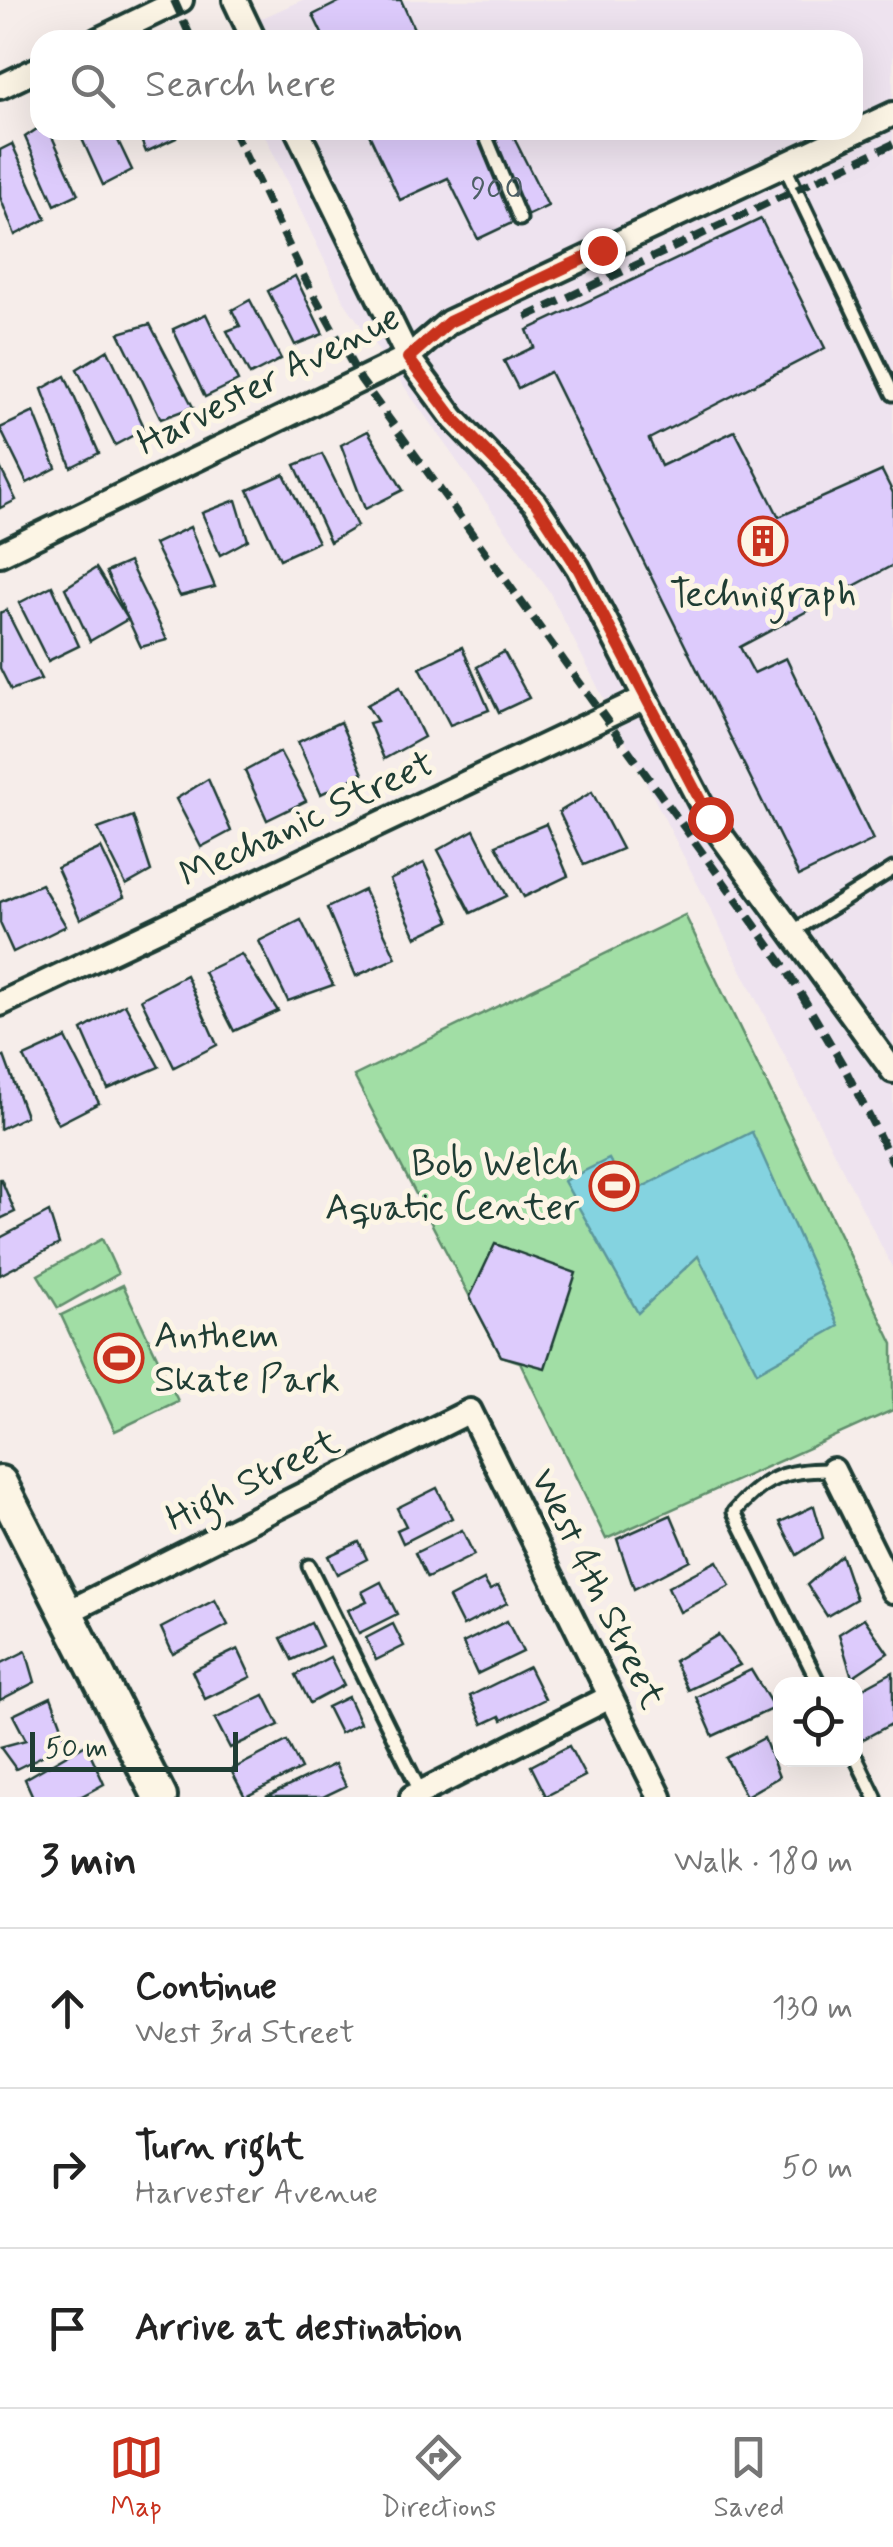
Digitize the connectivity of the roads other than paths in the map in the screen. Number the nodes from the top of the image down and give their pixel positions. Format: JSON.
{"nodes":[{"id":1,"x":181,"y":0,"type":"edge"},
{"id":2,"x":235,"y":0,"type":"edge"},
{"id":3,"x":119,"y":30,"type":"edge"},
{"id":4,"x":249,"y":30,"type":"edge"},
{"id":5,"x":30,"y":73,"type":"edge"},
{"id":6,"x":0,"y":87,"type":"edge"},
{"id":7,"x":893,"y":114,"type":"edge"},
{"id":8,"x":863,"y":128,"type":"edge"},
{"id":9,"x":302,"y":140,"type":"edge"},
{"id":10,"x":487,"y":140,"type":"edge"},
{"id":11,"x":837,"y":140,"type":"edge"},
{"id":12,"x":784,"y":165,"type":"junction"},
{"id":13,"x":520,"y":219,"type":"dead end"},
{"id":14,"x":408,"y":358,"type":"junction"},
{"id":15,"x":893,"y":394,"type":"edge"},
{"id":16,"x":0,"y":554,"type":"edge"},
{"id":17,"x":643,"y":699,"type":"junction"},
{"id":18,"x":893,"y":869,"type":"edge"},
{"id":19,"x":792,"y":932,"type":"junction"},
{"id":20,"x":0,"y":1004,"type":"edge"},
{"id":21,"x":893,"y":1070,"type":"edge"},
{"id":22,"x":470,"y":1411,"type":"joint"},
{"id":23,"x":833,"y":1470,"type":"joint"},
{"id":24,"x":0,"y":1482,"type":"edge"},
{"id":25,"x":309,"y":1566,"type":"dead end"},
{"id":26,"x":893,"y":1591,"type":"edge"},
{"id":27,"x":66,"y":1613,"type":"junction"},
{"id":28,"x":816,"y":1677,"type":"edge"},
{"id":29,"x":610,"y":1697,"type":"junction"},
{"id":30,"x":860,"y":1767,"type":"edge"},
{"id":31,"x":418,"y":1796,"type":"edge"},
{"id":32,"x":160,"y":1797,"type":"edge"},
{"id":33,"x":660,"y":1797,"type":"edge"},
{"id":34,"x":875,"y":1797,"type":"edge"}],
"edges":[{"from":1,"to":3,"type":"street"},
{"from":2,"to":4,"type":"street"},
{"from":5,"to":6,"type":"street"},
{"from":7,"to":8,"type":"street","name":"Harvester Avenue"},
{"from":9,"to":14,"type":"street"},
{"from":10,"to":13,"type":"lane"},
{"from":11,"to":12,"type":"street","name":"Harvester Avenue"},
{"from":12,"to":14,"type":"street","name":"Harvester Avenue"},
{"from":12,"to":15,"type":"lane"},
{"from":14,"to":16,"type":"street","name":"Harvester Avenue"},
{"from":14,"to":17,"type":"street"},
{"from":17,"to":19,"type":"street"},
{"from":17,"to":20,"type":"street","name":"Mechanic Street"},
{"from":18,"to":19,"type":"lane"},
{"from":19,"to":21,"type":"street"},
{"from":22,"to":27,"type":"street","name":"High Street"},
{"from":22,"to":29,"type":"street","name":"West 4th Street"},
{"from":23,"to":26,"type":"street"},
{"from":23,"to":28,"type":"lane"},
{"from":24,"to":27,"type":"street"},
{"from":25,"to":31,"type":"lane"},
{"from":27,"to":32,"type":"street"},
{"from":29,"to":31,"type":"street"},
{"from":29,"to":33,"type":"street","name":"West 4th Street"},
{"from":30,"to":34,"type":"lane"}]}
